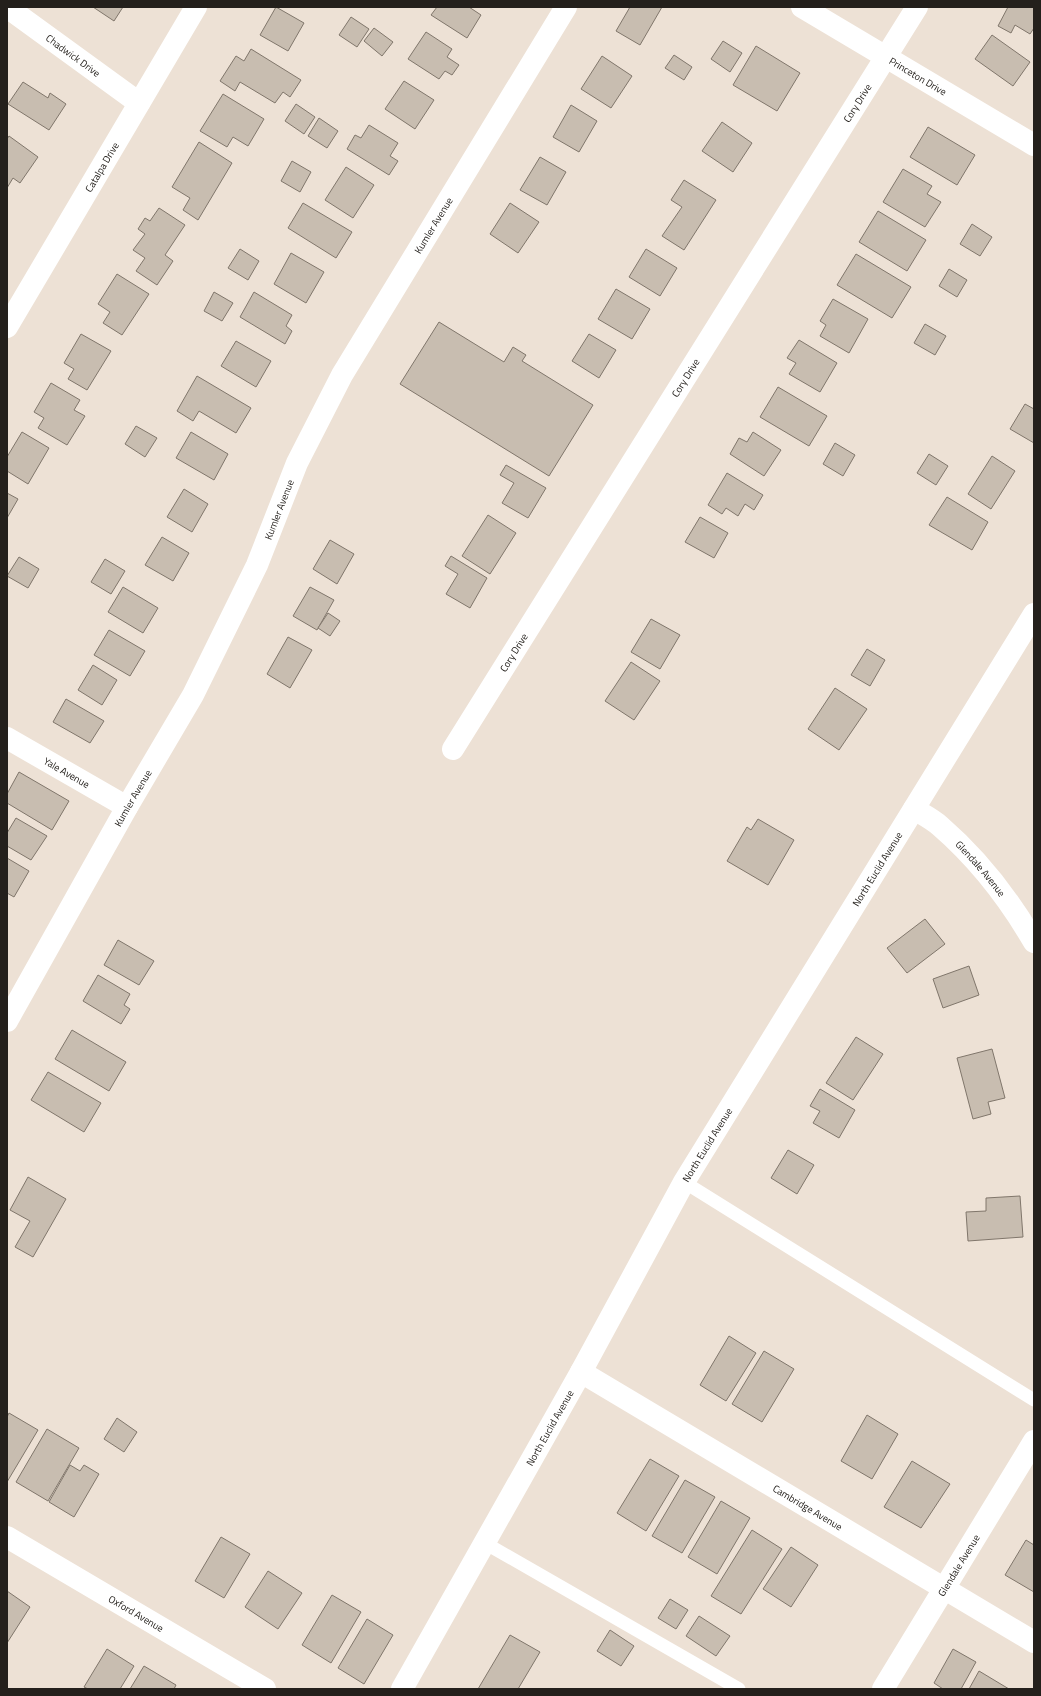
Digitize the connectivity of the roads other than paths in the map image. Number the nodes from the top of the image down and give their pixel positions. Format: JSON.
{"nodes":[{"id":1,"x":7,"y":7,"type":"edge"},
{"id":2,"x":196,"y":7,"type":"edge"},
{"id":3,"x":566,"y":7,"type":"edge"},
{"id":4,"x":802,"y":7,"type":"edge"},
{"id":5,"x":916,"y":7,"type":"edge"},
{"id":6,"x":886,"y":57,"type":"junction"},
{"id":7,"x":139,"y":103,"type":"junction"},
{"id":8,"x":1034,"y":145,"type":"edge"},
{"id":9,"x":7,"y":326,"type":"edge"},
{"id":10,"x":1034,"y":614,"type":"edge"},
{"id":11,"x":7,"y":738,"type":"edge"},
{"id":12,"x":453,"y":749,"type":"dead end"},
{"id":13,"x":127,"y":807,"type":"junction"},
{"id":14,"x":914,"y":809,"type":"junction"},
{"id":15,"x":1034,"y":942,"type":"edge"},
{"id":16,"x":7,"y":1021,"type":"edge"},
{"id":17,"x":684,"y":1182,"type":"junction"},
{"id":18,"x":581,"y":1372,"type":"junction"},
{"id":19,"x":1034,"y":1400,"type":"edge"},
{"id":20,"x":1034,"y":1441,"type":"edge"},
{"id":21,"x":7,"y":1537,"type":"edge"},
{"id":22,"x":483,"y":1542,"type":"junction"},
{"id":23,"x":944,"y":1589,"type":"junction"},
{"id":24,"x":1034,"y":1642,"type":"edge"},
{"id":25,"x":265,"y":1689,"type":"edge"},
{"id":26,"x":402,"y":1689,"type":"edge"},
{"id":27,"x":739,"y":1689,"type":"edge"},
{"id":28,"x":884,"y":1689,"type":"edge"}],
"edges":[{"from":1,"to":7,"type":"street","name":"Chadwick Drive"},
{"from":2,"to":7,"type":"street","name":"Catalpa Drive"},
{"from":3,"to":13,"type":"street","name":"Kumler Avenue"},
{"from":4,"to":6,"type":"street","name":"Princeton Drive"},
{"from":5,"to":6,"type":"street","name":"Cory Drive"},
{"from":6,"to":8,"type":"street","name":"Princeton Drive"},
{"from":6,"to":12,"type":"street","name":"Cory Drive"},
{"from":7,"to":9,"type":"street","name":"Catalpa Drive"},
{"from":10,"to":14,"type":"street","name":"North Euclid Avenue"},
{"from":11,"to":13,"type":"street","name":"Yale Avenue"},
{"from":13,"to":16,"type":"street","name":"Kumler Avenue"},
{"from":14,"to":15,"type":"street","name":"Glendale Avenue"},
{"from":14,"to":17,"type":"street","name":"North Euclid Avenue"},
{"from":17,"to":18,"type":"street","name":"North Euclid Avenue"},
{"from":17,"to":19,"type":"lane"},
{"from":18,"to":22,"type":"street","name":"North Euclid Avenue"},
{"from":18,"to":23,"type":"street","name":"Cambridge Avenue"},
{"from":20,"to":23,"type":"street","name":"Glendale Avenue"},
{"from":21,"to":25,"type":"street","name":"Oxford Avenue"},
{"from":22,"to":26,"type":"street","name":"North Euclid Avenue"},
{"from":22,"to":27,"type":"lane"},
{"from":23,"to":24,"type":"street","name":"Cambridge Avenue"},
{"from":23,"to":28,"type":"street","name":"Glendale Avenue"}]}
